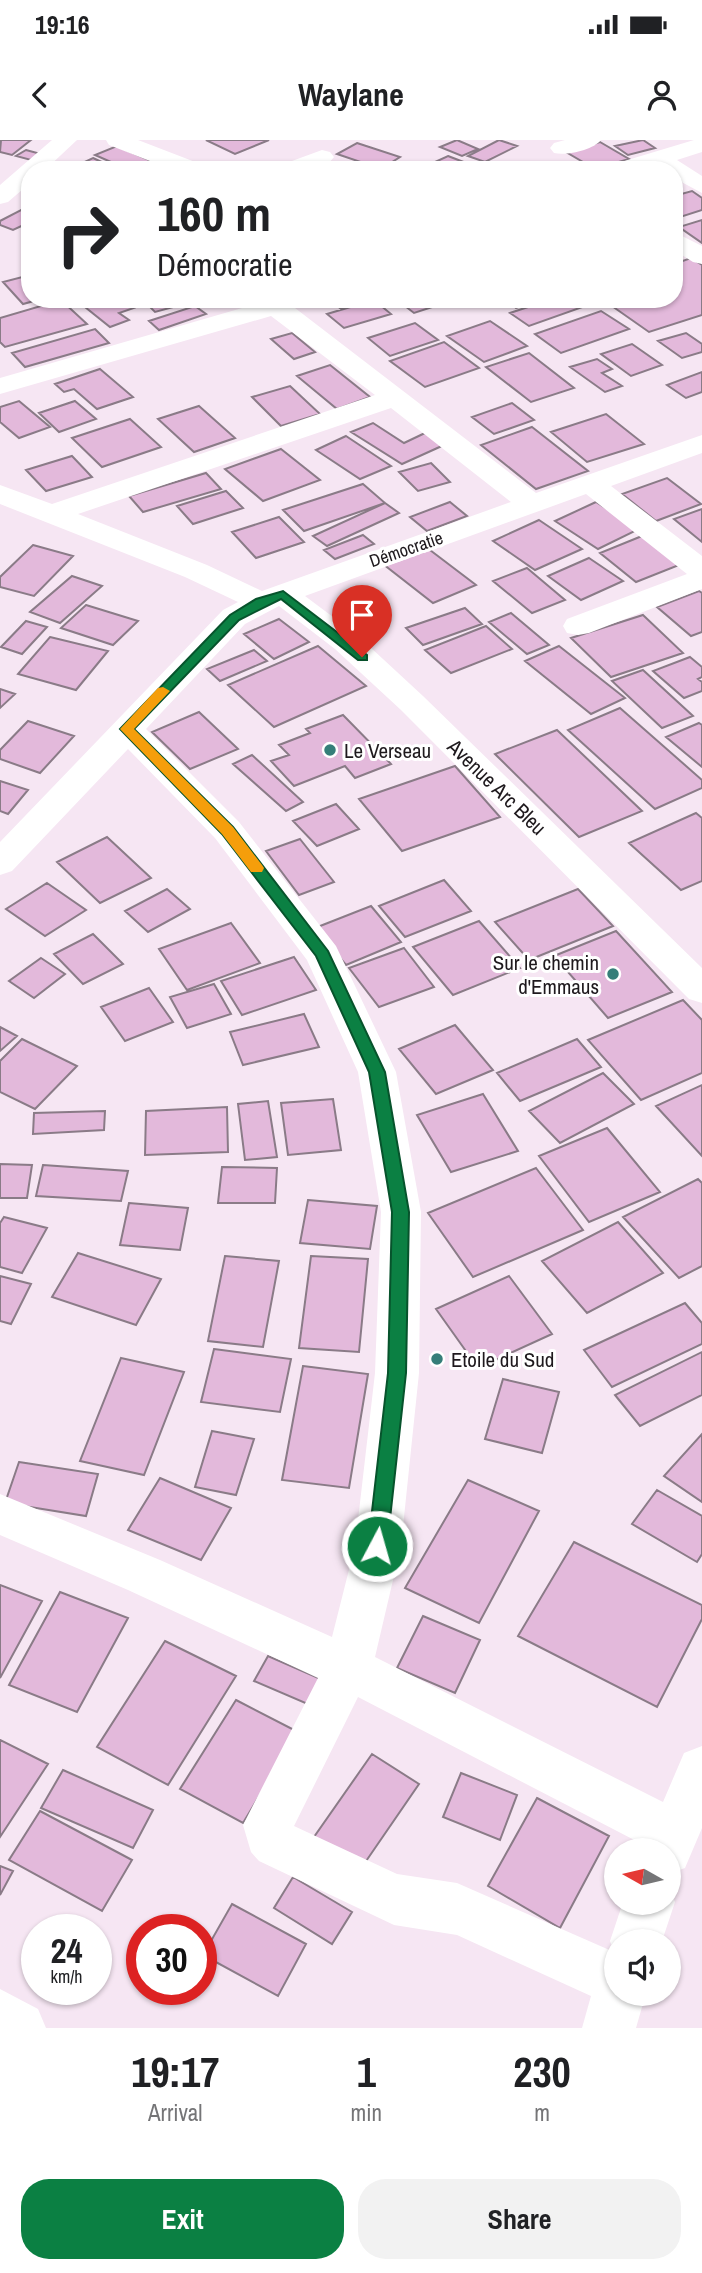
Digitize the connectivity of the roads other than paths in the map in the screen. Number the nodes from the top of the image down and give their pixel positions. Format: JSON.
{"nodes":[{"id":1,"x":66,"y":140,"type":"edge"},
{"id":2,"x":117,"y":140,"type":"edge"},
{"id":3,"x":590,"y":140,"type":"edge"},
{"id":4,"x":702,"y":145,"type":"edge"},
{"id":5,"x":562,"y":148,"type":"dead end"},
{"id":6,"x":322,"y":157,"type":"dead end"},
{"id":7,"x":660,"y":159,"type":"junction"},
{"id":8,"x":41,"y":161,"type":"edge"},
{"id":9,"x":172,"y":161,"type":"edge"},
{"id":10,"x":312,"y":161,"type":"edge"},
{"id":11,"x":653,"y":161,"type":"edge"},
{"id":12,"x":663,"y":161,"type":"edge"},
{"id":13,"x":683,"y":174,"type":"edge"},
{"id":14,"x":21,"y":178,"type":"edge"},
{"id":15,"x":702,"y":186,"type":"edge"},
{"id":16,"x":0,"y":197,"type":"edge"},
{"id":17,"x":683,"y":245,"type":"edge"},
{"id":18,"x":702,"y":257,"type":"edge"},
{"id":19,"x":270,"y":308,"type":"edge"},
{"id":20,"x":275,"y":308,"type":"edge"},
{"id":21,"x":0,"y":386,"type":"edge"},
{"id":22,"x":396,"y":397,"type":"junction"},
{"id":23,"x":702,"y":443,"type":"edge"},
{"id":24,"x":592,"y":485,"type":"junction"},
{"id":25,"x":0,"y":494,"type":"edge"},
{"id":26,"x":533,"y":505,"type":"junction"},
{"id":27,"x":54,"y":513,"type":"junction"},
{"id":28,"x":702,"y":571,"type":"edge"},
{"id":29,"x":702,"y":579,"type":"edge"},
{"id":30,"x":272,"y":598,"type":"junction"},
{"id":31,"x":578,"y":626,"type":"dead end"},
{"id":32,"x":127,"y":729,"type":"junction"},
{"id":33,"x":0,"y":863,"type":"edge"},
{"id":34,"x":702,"y":989,"type":"edge"},
{"id":35,"x":0,"y":1514,"type":"edge"},
{"id":36,"x":348,"y":1668,"type":"junction"},
{"id":37,"x":702,"y":1770,"type":"edge"},
{"id":38,"x":664,"y":1838,"type":"edge"},
{"id":39,"x":671,"y":1838,"type":"edge"},
{"id":40,"x":604,"y":1974,"type":"edge"},
{"id":41,"x":615,"y":2006,"type":"edge"},
{"id":42,"x":0,"y":2017,"type":"edge"},
{"id":43,"x":19,"y":2028,"type":"edge"},
{"id":44,"x":609,"y":2028,"type":"edge"}],
"edges":[{"from":1,"to":8,"type":"street"},
{"from":2,"to":9,"type":"street"},
{"from":3,"to":5,"type":"street"},
{"from":4,"to":7,"type":"street"},
{"from":6,"to":10,"type":"street"},
{"from":7,"to":11,"type":"street"},
{"from":7,"to":12,"type":"street"},
{"from":13,"to":15,"type":"street"},
{"from":14,"to":16,"type":"street"},
{"from":17,"to":18,"type":"street"},
{"from":19,"to":21,"type":"street"},
{"from":20,"to":22,"type":"street"},
{"from":22,"to":26,"type":"street"},
{"from":22,"to":27,"type":"street"},
{"from":23,"to":24,"type":"street","name":"Démocratie"},
{"from":24,"to":26,"type":"street","name":"Démocratie"},
{"from":24,"to":28,"type":"street"},
{"from":25,"to":27,"type":"street","name":"Avenue Arc Bleu"},
{"from":26,"to":30,"type":"street","name":"Démocratie"},
{"from":27,"to":30,"type":"street","name":"Avenue Arc Bleu"},
{"from":29,"to":31,"type":"street"},
{"from":30,"to":32,"type":"street","name":"Démocratie"},
{"from":30,"to":34,"type":"street","name":"Avenue Arc Bleu"},
{"from":32,"to":33,"type":"street","name":"Démocratie"},
{"from":32,"to":36,"type":"street"},
{"from":35,"to":36,"type":"street"},
{"from":36,"to":38,"type":"street"},
{"from":36,"to":40,"type":"street"},
{"from":37,"to":39,"type":"street"},
{"from":41,"to":44,"type":"street"},
{"from":42,"to":43,"type":"street"}]}
